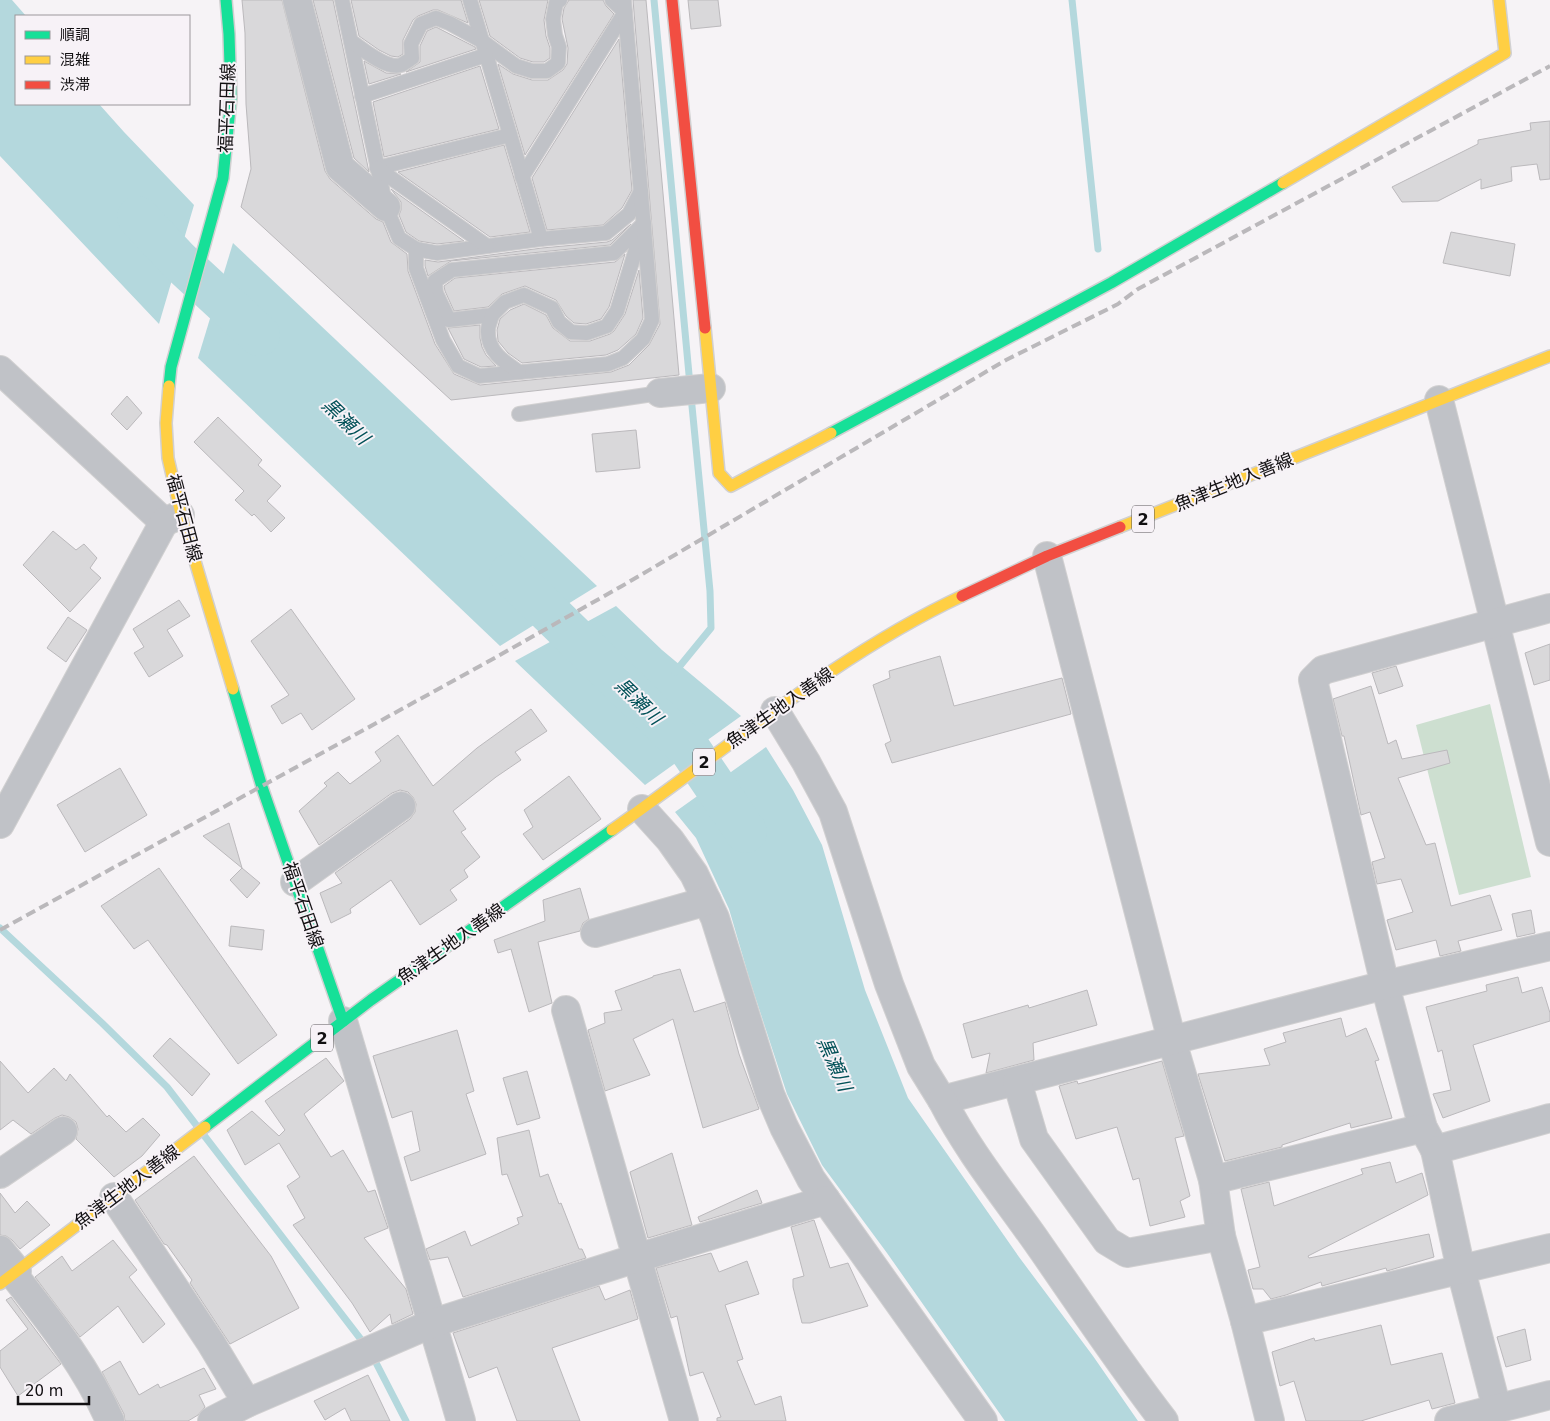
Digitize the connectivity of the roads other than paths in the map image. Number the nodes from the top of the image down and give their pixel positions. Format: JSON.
{"nodes":[{"id":1,"x":226,"y":0,"type":"edge"},
{"id":2,"x":297,"y":0,"type":"edge"},
{"id":3,"x":342,"y":0,"type":"edge"},
{"id":4,"x":470,"y":0,"type":"edge"},
{"id":5,"x":560,"y":0,"type":"edge"},
{"id":6,"x":612,"y":0,"type":"edge"},
{"id":7,"x":672,"y":0,"type":"edge"},
{"id":8,"x":1499,"y":0,"type":"edge"},
{"id":9,"x":624,"y":6,"type":"edge"},
{"id":10,"x":351,"y":41,"type":"junction"},
{"id":11,"x":484,"y":48,"type":"junction"},
{"id":12,"x":362,"y":96,"type":"junction"},
{"id":13,"x":510,"y":135,"type":"junction"},
{"id":14,"x":377,"y":168,"type":"junction"},
{"id":15,"x":522,"y":177,"type":"junction"},
{"id":16,"x":641,"y":190,"type":"junction"},
{"id":17,"x":386,"y":207,"type":"junction"},
{"id":18,"x":644,"y":223,"type":"junction"},
{"id":19,"x":541,"y":239,"type":"junction"},
{"id":20,"x":487,"y":246,"type":"junction"},
{"id":21,"x":416,"y":250,"type":"junction"},
{"id":22,"x":492,"y":315,"type":"junction"},
{"id":23,"x":1550,"y":356,"type":"edge"},
{"id":24,"x":0,"y":370,"type":"edge"},
{"id":25,"x":519,"y":372,"type":"junction"},
{"id":26,"x":711,"y":388,"type":"junction"},
{"id":27,"x":660,"y":393,"type":"joint"},
{"id":28,"x":1439,"y":400,"type":"junction"},
{"id":29,"x":519,"y":414,"type":"dead end"},
{"id":30,"x":173,"y":518,"type":"junction"},
{"id":31,"x":1047,"y":556,"type":"junction"},
{"id":32,"x":1550,"y":608,"type":"edge"},
{"id":33,"x":1494,"y":622,"type":"junction"},
{"id":34,"x":766,"y":717,"type":"junction"},
{"id":35,"x":646,"y":805,"type":"junction"},
{"id":36,"x":401,"y":806,"type":"dead end"},
{"id":37,"x":0,"y":824,"type":"edge"},
{"id":38,"x":1550,"y":842,"type":"edge"},
{"id":39,"x":295,"y":882,"type":"junction"},
{"id":40,"x":707,"y":901,"type":"junction"},
{"id":41,"x":596,"y":933,"type":"dead end"},
{"id":42,"x":1550,"y":946,"type":"edge"},
{"id":43,"x":1385,"y":985,"type":"junction"},
{"id":44,"x":566,"y":1010,"type":"dead end"},
{"id":45,"x":343,"y":1021,"type":"junction"},
{"id":46,"x":1172,"y":1041,"type":"junction"},
{"id":47,"x":1017,"y":1081,"type":"junction"},
{"id":48,"x":942,"y":1100,"type":"junction"},
{"id":49,"x":1550,"y":1118,"type":"edge"},
{"id":50,"x":63,"y":1131,"type":"dead end"},
{"id":51,"x":1429,"y":1138,"type":"junction"},
{"id":52,"x":0,"y":1174,"type":"edge"},
{"id":53,"x":1213,"y":1180,"type":"junction"},
{"id":54,"x":114,"y":1196,"type":"junction"},
{"id":55,"x":826,"y":1200,"type":"junction"},
{"id":56,"x":1221,"y":1236,"type":"junction"},
{"id":57,"x":1550,"y":1248,"type":"edge"},
{"id":58,"x":0,"y":1250,"type":"edge"},
{"id":59,"x":637,"y":1258,"type":"junction"},
{"id":60,"x":1460,"y":1270,"type":"junction"},
{"id":61,"x":10,"y":1276,"type":"edge"},
{"id":62,"x":1245,"y":1321,"type":"junction"},
{"id":63,"x":433,"y":1323,"type":"junction"},
{"id":64,"x":1550,"y":1395,"type":"edge"},
{"id":65,"x":247,"y":1403,"type":"junction"},
{"id":66,"x":1496,"y":1409,"type":"junction"},
{"id":67,"x":110,"y":1421,"type":"edge"},
{"id":68,"x":212,"y":1421,"type":"edge"},
{"id":69,"x":461,"y":1421,"type":"edge"},
{"id":70,"x":684,"y":1421,"type":"edge"},
{"id":71,"x":983,"y":1421,"type":"edge"},
{"id":72,"x":1164,"y":1421,"type":"edge"},
{"id":73,"x":1270,"y":1421,"type":"edge"},
{"id":74,"x":1449,"y":1421,"type":"edge"}],
"edges":[{"from":1,"to":30,"type":"main road","name":"福平石田線"},
{"from":2,"to":17,"type":"street"},
{"from":3,"to":10,"type":"lane"},
{"from":4,"to":11,"type":"lane"},
{"from":5,"to":11,"type":"lane"},
{"from":6,"to":9,"type":"lane"},
{"from":7,"to":26,"type":"main road"},
{"from":8,"to":26,"type":"main road"},
{"from":9,"to":15,"type":"lane"},
{"from":9,"to":16,"type":"lane"},
{"from":10,"to":11,"type":"lane"},
{"from":10,"to":12,"type":"lane"},
{"from":11,"to":12,"type":"lane"},
{"from":11,"to":13,"type":"lane"},
{"from":12,"to":14,"type":"lane"},
{"from":13,"to":14,"type":"lane"},
{"from":13,"to":15,"type":"lane"},
{"from":14,"to":17,"type":"lane"},
{"from":14,"to":20,"type":"lane"},
{"from":15,"to":19,"type":"lane"},
{"from":16,"to":18,"type":"lane"},
{"from":16,"to":19,"type":"lane"},
{"from":17,"to":21,"type":"lane"},
{"from":18,"to":22,"type":"lane"},
{"from":18,"to":22,"type":"lane"},
{"from":18,"to":25,"type":"lane"},
{"from":19,"to":20,"type":"lane"},
{"from":20,"to":21,"type":"lane"},
{"from":21,"to":25,"type":"lane"},
{"from":22,"to":25,"type":"lane"},
{"from":23,"to":28,"type":"main road","name":"魚津生地入善線","number":"2"},
{"from":24,"to":30,"type":"street"},
{"from":26,"to":27,"type":"street"},
{"from":27,"to":29,"type":"lane"},
{"from":28,"to":31,"type":"main road","name":"魚津生地入善線","number":"2"},
{"from":28,"to":33,"type":"street"},
{"from":30,"to":37,"type":"street"},
{"from":30,"to":39,"type":"main road","name":"福平石田線"},
{"from":31,"to":34,"type":"main road","name":"魚津生地入善線","number":"2"},
{"from":31,"to":46,"type":"street"},
{"from":32,"to":33,"type":"street"},
{"from":33,"to":38,"type":"street"},
{"from":33,"to":43,"type":"street"},
{"from":34,"to":35,"type":"main road","name":"魚津生地入善線","number":"2"},
{"from":34,"to":48,"type":"street"},
{"from":35,"to":40,"type":"street"},
{"from":35,"to":45,"type":"main road","name":"魚津生地入善線","number":"2"},
{"from":36,"to":39,"type":"street"},
{"from":39,"to":45,"type":"main road","name":"福平石田線"},
{"from":40,"to":41,"type":"street"},
{"from":40,"to":55,"type":"street"},
{"from":42,"to":43,"type":"street"},
{"from":43,"to":46,"type":"street"},
{"from":43,"to":51,"type":"street"},
{"from":44,"to":59,"type":"street"},
{"from":45,"to":54,"type":"main road","name":"魚津生地入善線","number":"2"},
{"from":45,"to":63,"type":"street"},
{"from":46,"to":47,"type":"street"},
{"from":46,"to":53,"type":"street"},
{"from":47,"to":48,"type":"street"},
{"from":47,"to":56,"type":"street"},
{"from":48,"to":72,"type":"street"},
{"from":49,"to":51,"type":"street"},
{"from":50,"to":52,"type":"street"},
{"from":51,"to":53,"type":"street"},
{"from":51,"to":60,"type":"street"},
{"from":53,"to":56,"type":"street"},
{"from":54,"to":61,"type":"main road","name":"魚津生地入善線","number":"2"},
{"from":54,"to":65,"type":"street"},
{"from":55,"to":59,"type":"street"},
{"from":55,"to":71,"type":"street"},
{"from":56,"to":62,"type":"street"},
{"from":57,"to":60,"type":"street"},
{"from":58,"to":61,"type":"street"},
{"from":59,"to":63,"type":"street"},
{"from":59,"to":70,"type":"street"},
{"from":60,"to":62,"type":"street"},
{"from":60,"to":66,"type":"street"},
{"from":61,"to":67,"type":"street"},
{"from":62,"to":73,"type":"street"},
{"from":63,"to":65,"type":"street"},
{"from":63,"to":69,"type":"street"},
{"from":64,"to":66,"type":"street"},
{"from":65,"to":68,"type":"street"},
{"from":66,"to":74,"type":"street"}]}
